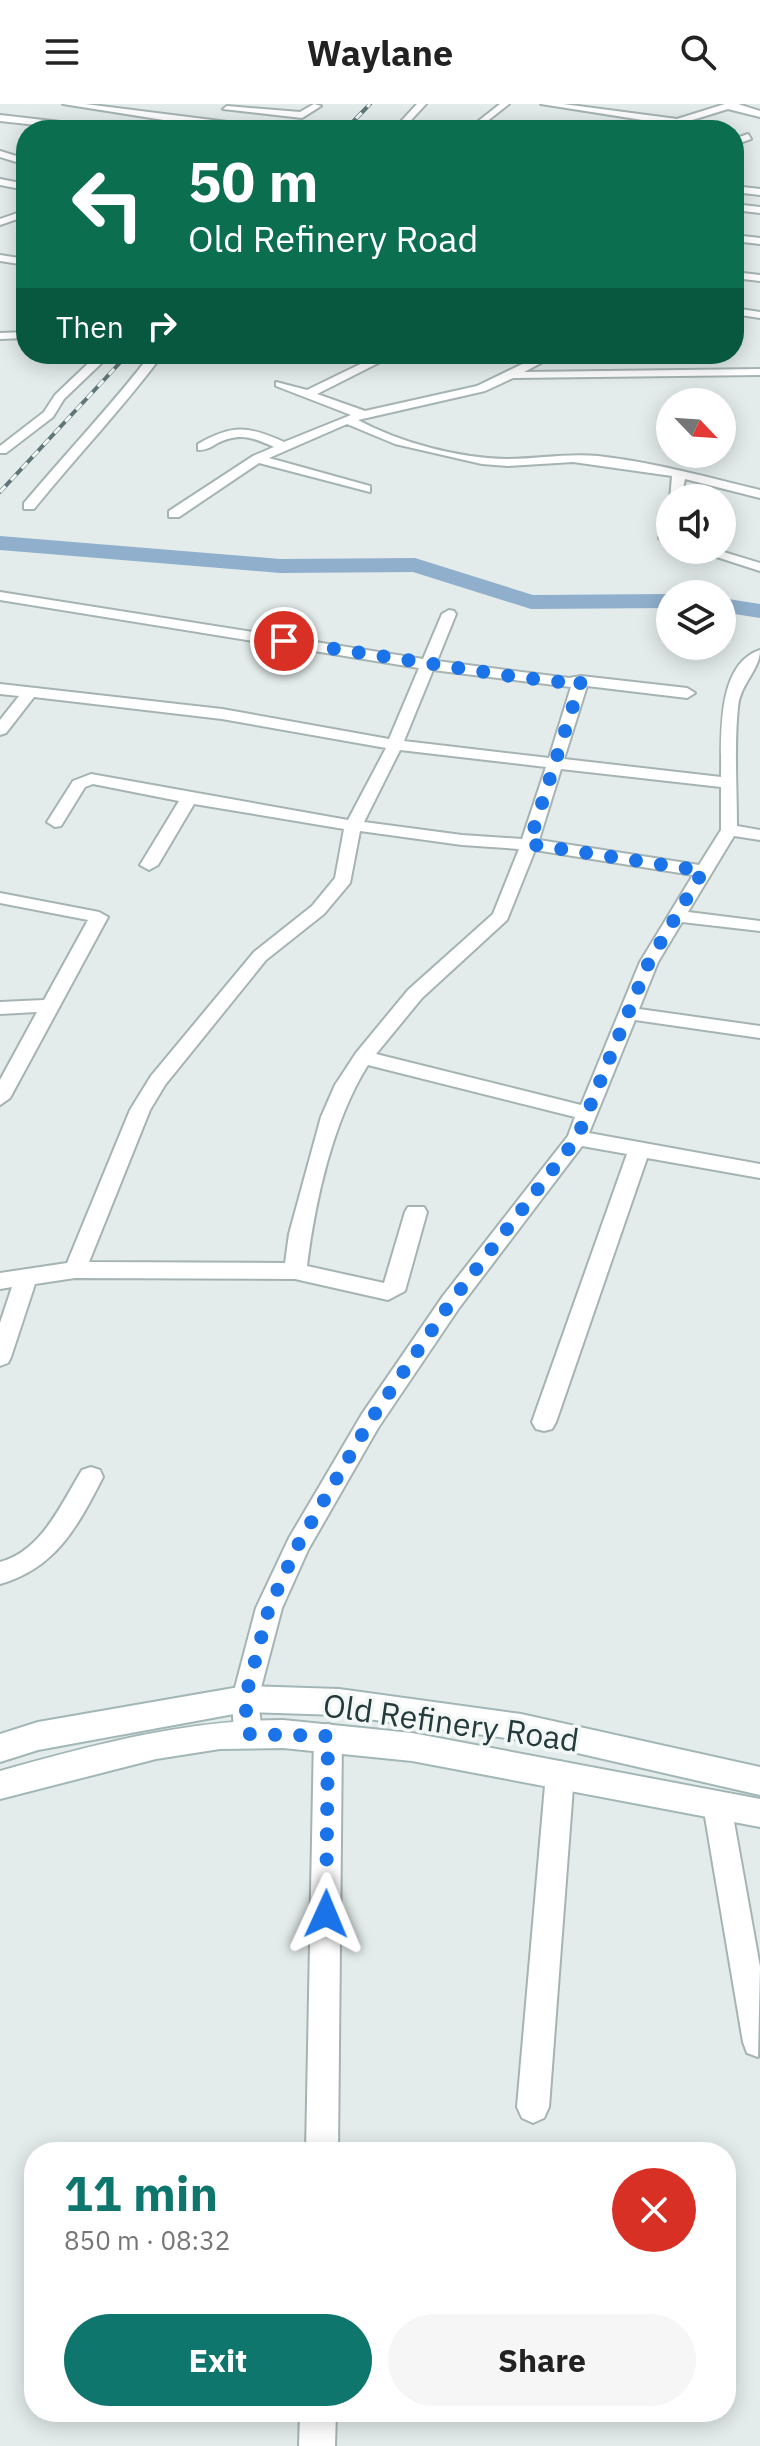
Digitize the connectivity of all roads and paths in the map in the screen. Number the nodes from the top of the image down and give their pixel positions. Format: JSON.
{"nodes":[{"id":1,"x":67,"y":104,"type":"edge"},
{"id":2,"x":422,"y":104,"type":"edge"},
{"id":3,"x":505,"y":104,"type":"edge"},
{"id":4,"x":545,"y":104,"type":"edge"},
{"id":5,"x":617,"y":104,"type":"edge"},
{"id":6,"x":731,"y":105,"type":"edge"},
{"id":7,"x":228,"y":106,"type":"edge"},
{"id":8,"x":317,"y":106,"type":"dead end"},
{"id":9,"x":598,"y":111,"type":"junction"},
{"id":10,"x":760,"y":114,"type":"edge"},
{"id":11,"x":181,"y":120,"type":"edge"},
{"id":12,"x":407,"y":120,"type":"edge"},
{"id":13,"x":484,"y":120,"type":"edge"},
{"id":14,"x":662,"y":120,"type":"edge"},
{"id":15,"x":682,"y":120,"type":"edge"},
{"id":16,"x":744,"y":137,"type":"edge"},
{"id":17,"x":747,"y":138,"type":"junction"},
{"id":18,"x":744,"y":139,"type":"edge"},
{"id":19,"x":760,"y":141,"type":"edge"},
{"id":20,"x":94,"y":364,"type":"edge"},
{"id":21,"x":149,"y":364,"type":"edge"},
{"id":22,"x":370,"y":364,"type":"edge"},
{"id":23,"x":533,"y":364,"type":"edge"},
{"id":24,"x":760,"y":372,"type":"edge"},
{"id":25,"x":511,"y":376,"type":"junction"},
{"id":26,"x":280,"y":384,"type":"dead end"},
{"id":27,"x":308,"y":394,"type":"junction"},
{"id":28,"x":363,"y":415,"type":"junction"},
{"id":29,"x":347,"y":419,"type":"junction"},
{"id":30,"x":202,"y":447,"type":"dead end"},
{"id":31,"x":285,"y":447,"type":"junction"},
{"id":32,"x":2,"y":450,"type":"dead end"},
{"id":33,"x":257,"y":459,"type":"junction"},
{"id":34,"x":679,"y":475,"type":"junction"},
{"id":35,"x":677,"y":484,"type":"edge"},
{"id":36,"x":365,"y":489,"type":"dead end"},
{"id":37,"x":760,"y":494,"type":"edge"},
{"id":38,"x":29,"y":506,"type":"dead end"},
{"id":39,"x":174,"y":514,"type":"dead end"},
{"id":40,"x":736,"y":560,"type":"edge"},
{"id":41,"x":760,"y":567,"type":"edge"},
{"id":42,"x":0,"y":596,"type":"edge"},
{"id":43,"x":449,"y":614,"type":"dead end"},
{"id":44,"x":760,"y":654,"type":"edge"},
{"id":45,"x":430,"y":665,"type":"junction"},
{"id":46,"x":581,"y":681,"type":"junction"},
{"id":47,"x":0,"y":689,"type":"edge"},
{"id":48,"x":31,"y":691,"type":"junction"},
{"id":49,"x":687,"y":693,"type":"dead end"},
{"id":50,"x":0,"y":730,"type":"edge"},
{"id":51,"x":395,"y":745,"type":"junction"},
{"id":52,"x":553,"y":762,"type":"junction"},
{"id":53,"x":730,"y":783,"type":"junction"},
{"id":54,"x":189,"y":799,"type":"junction"},
{"id":55,"x":55,"y":822,"type":"dead end"},
{"id":56,"x":353,"y":826,"type":"junction"},
{"id":57,"x":729,"y":830,"type":"junction"},
{"id":58,"x":760,"y":835,"type":"edge"},
{"id":59,"x":529,"y":844,"type":"junction"},
{"id":60,"x":149,"y":865,"type":"dead end"},
{"id":61,"x":703,"y":871,"type":"junction"},
{"id":62,"x":0,"y":898,"type":"edge"},
{"id":63,"x":677,"y":916,"type":"junction"},
{"id":64,"x":760,"y":926,"type":"edge"},
{"id":65,"x":49,"y":1006,"type":"junction"},
{"id":66,"x":0,"y":1008,"type":"edge"},
{"id":67,"x":626,"y":1013,"type":"junction"},
{"id":68,"x":760,"y":1032,"type":"edge"},
{"id":69,"x":363,"y":1057,"type":"junction"},
{"id":70,"x":0,"y":1098,"type":"edge"},
{"id":71,"x":586,"y":1113,"type":"junction"},
{"id":72,"x":577,"y":1138,"type":"junction"},
{"id":73,"x":639,"y":1150,"type":"junction"},
{"id":74,"x":760,"y":1171,"type":"edge"},
{"id":75,"x":416,"y":1212,"type":"dead end"},
{"id":76,"x":75,"y":1270,"type":"junction"},
{"id":77,"x":295,"y":1271,"type":"junction"},
{"id":78,"x":26,"y":1278,"type":"junction"},
{"id":79,"x":0,"y":1281,"type":"edge"},
{"id":80,"x":0,"y":1357,"type":"edge"},
{"id":81,"x":544,"y":1422,"type":"dead end"},
{"id":82,"x":91,"y":1477,"type":"dead end"},
{"id":83,"x":0,"y":1573,"type":"edge"},
{"id":84,"x":245,"y":1699,"type":"junction"},
{"id":85,"x":248,"y":1734,"type":"junction"},
{"id":86,"x":328,"y":1736,"type":"junction"},
{"id":87,"x":0,"y":1748,"type":"edge"},
{"id":88,"x":560,"y":1774,"type":"junction"},
{"id":89,"x":760,"y":1781,"type":"edge"},
{"id":90,"x":0,"y":1785,"type":"edge"},
{"id":91,"x":717,"y":1805,"type":"junction"},
{"id":92,"x":760,"y":1813,"type":"edge"},
{"id":93,"x":758,"y":2042,"type":"dead end"},
{"id":94,"x":533,"y":2107,"type":"dead end"},
{"id":95,"x":322,"y":2142,"type":"edge"},
{"id":96,"x":318,"y":2422,"type":"edge"},
{"id":97,"x":317,"y":2446,"type":"edge"}],
"edges":[{"from":1,"to":11,"type":"street"},
{"from":2,"to":12,"type":"street"},
{"from":3,"to":13,"type":"street"},
{"from":4,"to":9,"type":"street"},
{"from":5,"to":9,"type":"street"},
{"from":6,"to":10,"type":"street"},
{"from":6,"to":15,"type":"street"},
{"from":7,"to":8,"type":"street"},
{"from":9,"to":14,"type":"street"},
{"from":16,"to":17,"type":"street"},
{"from":17,"to":18,"type":"street"},
{"from":17,"to":19,"type":"street"},
{"from":20,"to":32,"type":"street"},
{"from":21,"to":38,"type":"street"},
{"from":22,"to":27,"type":"street"},
{"from":23,"to":25,"type":"street"},
{"from":24,"to":25,"type":"street"},
{"from":25,"to":28,"type":"street"},
{"from":26,"to":27,"type":"street"},
{"from":27,"to":28,"type":"street"},
{"from":28,"to":29,"type":"street"},
{"from":29,"to":31,"type":"street"},
{"from":29,"to":34,"type":"street"},
{"from":30,"to":31,"type":"street"},
{"from":31,"to":33,"type":"street"},
{"from":33,"to":36,"type":"street"},
{"from":33,"to":39,"type":"street"},
{"from":34,"to":35,"type":"street"},
{"from":34,"to":37,"type":"street"},
{"from":40,"to":41,"type":"street"},
{"from":42,"to":45,"type":"street"},
{"from":43,"to":45,"type":"street"},
{"from":44,"to":53,"type":"street"},
{"from":45,"to":46,"type":"street"},
{"from":45,"to":51,"type":"street"},
{"from":46,"to":49,"type":"street"},
{"from":46,"to":52,"type":"street"},
{"from":47,"to":48,"type":"street"},
{"from":48,"to":50,"type":"street"},
{"from":48,"to":51,"type":"street"},
{"from":51,"to":52,"type":"street"},
{"from":51,"to":56,"type":"street"},
{"from":52,"to":53,"type":"street"},
{"from":52,"to":59,"type":"street"},
{"from":53,"to":57,"type":"street"},
{"from":54,"to":55,"type":"street"},
{"from":54,"to":56,"type":"street"},
{"from":54,"to":60,"type":"street"},
{"from":56,"to":59,"type":"street"},
{"from":56,"to":76,"type":"street"},
{"from":57,"to":58,"type":"street"},
{"from":57,"to":61,"type":"street"},
{"from":59,"to":61,"type":"street"},
{"from":59,"to":69,"type":"street"},
{"from":61,"to":63,"type":"street"},
{"from":62,"to":65,"type":"street"},
{"from":63,"to":64,"type":"street"},
{"from":63,"to":67,"type":"street"},
{"from":65,"to":66,"type":"street"},
{"from":65,"to":70,"type":"street"},
{"from":67,"to":68,"type":"street"},
{"from":67,"to":71,"type":"street"},
{"from":69,"to":71,"type":"street"},
{"from":69,"to":77,"type":"street"},
{"from":71,"to":72,"type":"street"},
{"from":72,"to":73,"type":"street"},
{"from":72,"to":84,"type":"street"},
{"from":73,"to":74,"type":"street"},
{"from":73,"to":81,"type":"street"},
{"from":75,"to":77,"type":"street"},
{"from":76,"to":77,"type":"street"},
{"from":76,"to":78,"type":"street"},
{"from":78,"to":79,"type":"street"},
{"from":78,"to":80,"type":"street"},
{"from":82,"to":83,"type":"street"},
{"from":84,"to":85,"type":"street"},
{"from":84,"to":87,"type":"main road","name":"Old Refinery Road"},
{"from":84,"to":89,"type":"main road","name":"Old Refinery Road"},
{"from":85,"to":86,"type":"main road","name":"Old Refinery Road"},
{"from":85,"to":90,"type":"main road","name":"Old Refinery Road"},
{"from":86,"to":88,"type":"main road","name":"Old Refinery Road"},
{"from":86,"to":95,"type":"street"},
{"from":88,"to":91,"type":"main road","name":"Old Refinery Road"},
{"from":88,"to":94,"type":"street"},
{"from":91,"to":92,"type":"main road","name":"Old Refinery Road"},
{"from":91,"to":93,"type":"street"},
{"from":96,"to":97,"type":"street"}]}
